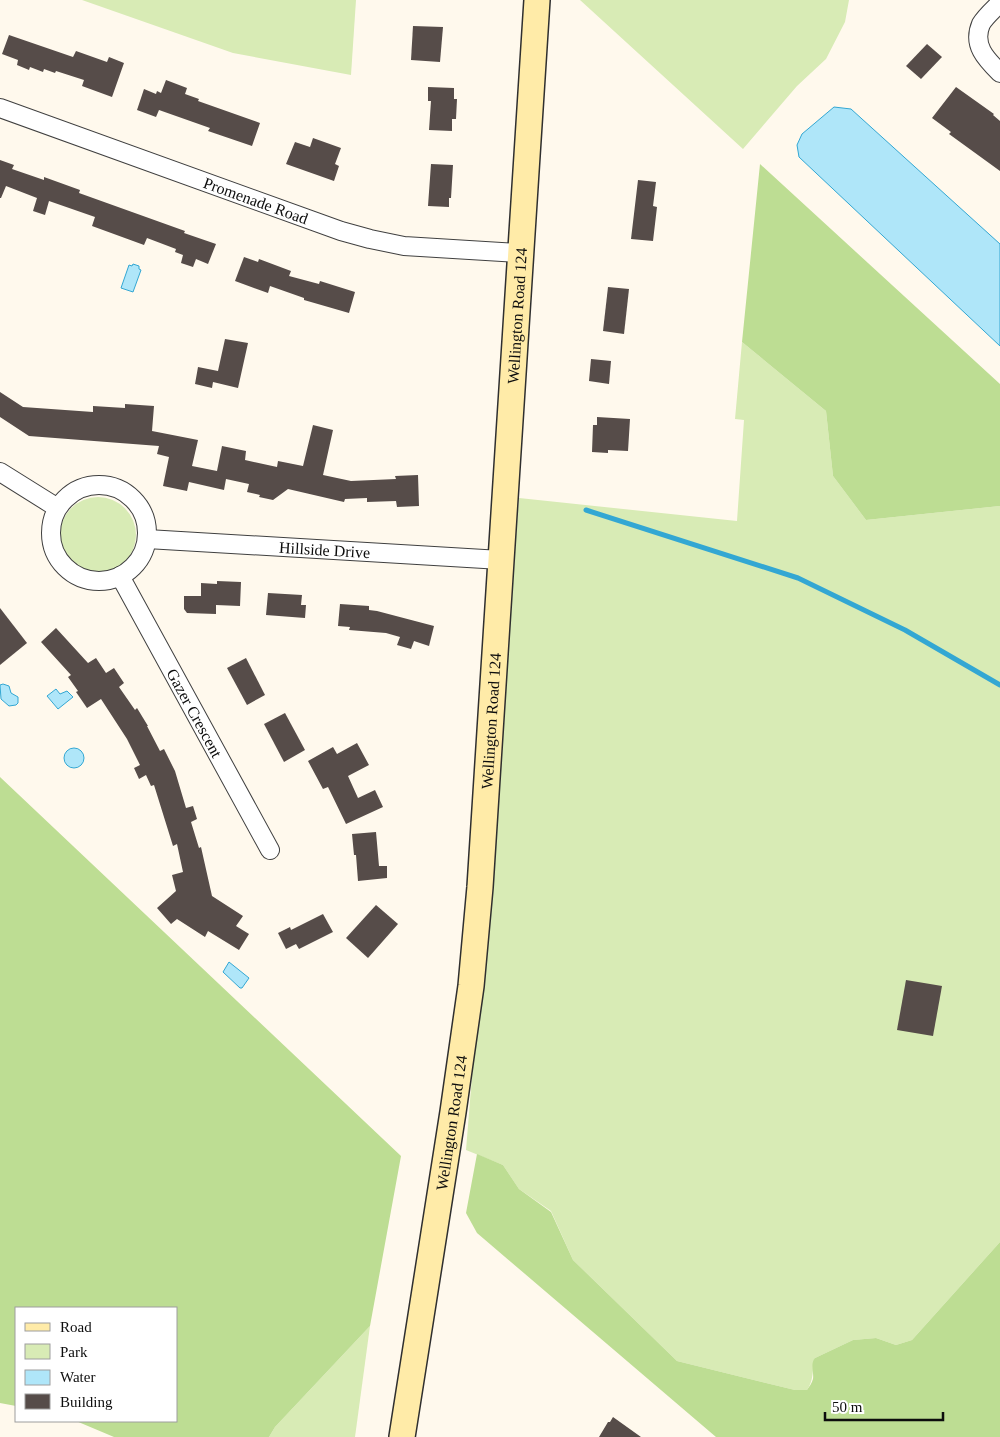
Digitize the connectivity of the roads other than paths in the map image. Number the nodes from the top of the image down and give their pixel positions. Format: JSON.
{"nodes":[{"id":1,"x":537,"y":0,"type":"edge"},
{"id":2,"x":1000,"y":3,"type":"edge"},
{"id":3,"x":1000,"y":72,"type":"edge"},
{"id":4,"x":0,"y":108,"type":"edge"},
{"id":5,"x":520,"y":253,"type":"junction"},
{"id":6,"x":0,"y":472,"type":"edge"},
{"id":7,"x":56,"y":508,"type":"junction"},
{"id":8,"x":147,"y":539,"type":"junction"},
{"id":9,"x":501,"y":560,"type":"junction"},
{"id":10,"x":120,"y":576,"type":"junction"},
{"id":11,"x":270,"y":850,"type":"dead end"},
{"id":12,"x":402,"y":1437,"type":"edge"}],
"edges":[{"from":1,"to":5,"type":"main road","name":"Wellington Road 124"},
{"from":2,"to":3,"type":"street"},
{"from":4,"to":5,"type":"street","name":"Promenade Road"},
{"from":5,"to":9,"type":"main road","name":"Wellington Road 124"},
{"from":6,"to":7,"type":"street"},
{"from":7,"to":8,"type":"street"},
{"from":7,"to":10,"type":"street"},
{"from":8,"to":9,"type":"street","name":"Hillside Drive"},
{"from":8,"to":10,"type":"street"},
{"from":9,"to":12,"type":"main road","name":"Wellington Road 124"},
{"from":10,"to":11,"type":"street","name":"Gazer Crescent"}]}
